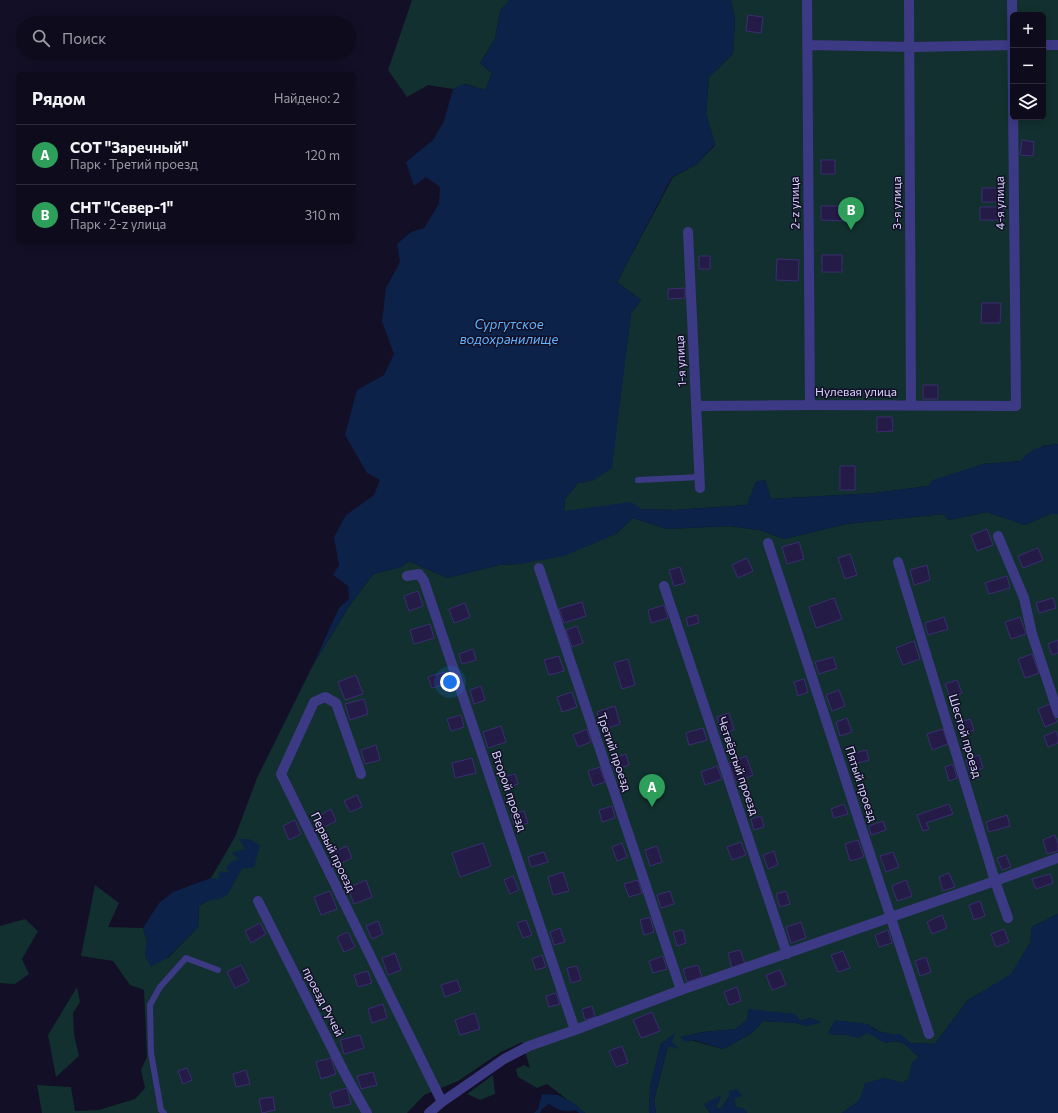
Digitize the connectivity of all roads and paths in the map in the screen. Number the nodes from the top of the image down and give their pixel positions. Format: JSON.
{"nodes":[{"id":1,"x":807,"y":0,"type":"edge"},
{"id":2,"x":909,"y":0,"type":"edge"},
{"id":3,"x":1012,"y":0,"type":"edge"},
{"id":4,"x":1012,"y":12,"type":"edge"},
{"id":5,"x":807,"y":45,"type":"junction"},
{"id":6,"x":1010,"y":45,"type":"edge"},
{"id":7,"x":1046,"y":45,"type":"edge"},
{"id":8,"x":1058,"y":45,"type":"edge"},
{"id":9,"x":909,"y":47,"type":"junction"},
{"id":10,"x":1012,"y":48,"type":"edge"},
{"id":11,"x":688,"y":232,"type":"dead end"},
{"id":12,"x":810,"y":405,"type":"junction"},
{"id":13,"x":697,"y":406,"type":"junction"},
{"id":14,"x":911,"y":406,"type":"junction"},
{"id":15,"x":1016,"y":406,"type":"joint"},
{"id":16,"x":700,"y":477,"type":"junction"},
{"id":17,"x":638,"y":480,"type":"dead end"},
{"id":18,"x":700,"y":488,"type":"dead end"},
{"id":19,"x":998,"y":536,"type":"dead end"},
{"id":20,"x":768,"y":543,"type":"dead end"},
{"id":21,"x":898,"y":562,"type":"dead end"},
{"id":22,"x":539,"y":568,"type":"dead end"},
{"id":23,"x":407,"y":576,"type":"dead end"},
{"id":24,"x":664,"y":586,"type":"dead end"},
{"id":25,"x":1058,"y":713,"type":"edge"},
{"id":26,"x":361,"y":774,"type":"dead end"},
{"id":27,"x":1058,"y":858,"type":"edge"},
{"id":28,"x":995,"y":881,"type":"junction"},
{"id":29,"x":258,"y":901,"type":"dead end"},
{"id":30,"x":891,"y":918,"type":"junction"},
{"id":31,"x":1008,"y":918,"type":"dead end"},
{"id":32,"x":787,"y":954,"type":"junction"},
{"id":33,"x":218,"y":970,"type":"dead end"},
{"id":34,"x":681,"y":990,"type":"junction"},
{"id":35,"x":575,"y":1030,"type":"junction"},
{"id":36,"x":929,"y":1034,"type":"dead end"},
{"id":37,"x":442,"y":1102,"type":"junction"},
{"id":38,"x":164,"y":1113,"type":"edge"},
{"id":39,"x":367,"y":1113,"type":"edge"},
{"id":40,"x":429,"y":1113,"type":"edge"}],
"edges":[{"from":1,"to":5,"type":"street","name":"2-z улица"},
{"from":2,"to":9,"type":"street","name":"3-я улица"},
{"from":3,"to":4,"type":"street","name":"4-я улица"},
{"from":5,"to":9,"type":"street"},
{"from":5,"to":12,"type":"street","name":"2-z улица"},
{"from":6,"to":9,"type":"street"},
{"from":7,"to":8,"type":"street"},
{"from":9,"to":14,"type":"street","name":"3-я улица"},
{"from":10,"to":15,"type":"street","name":"4-я улица"},
{"from":11,"to":13,"type":"street","name":"1-я улица"},
{"from":12,"to":13,"type":"street","name":"Нулевая улица"},
{"from":12,"to":14,"type":"street","name":"Нулевая улица"},
{"from":13,"to":16,"type":"street","name":"1-я улица"},
{"from":14,"to":15,"type":"street","name":"Нулевая улица"},
{"from":16,"to":17,"type":"lane"},
{"from":16,"to":18,"type":"street","name":"1-я улица"},
{"from":19,"to":25,"type":"street"},
{"from":20,"to":30,"type":"street","name":"Пятый проезд"},
{"from":21,"to":28,"type":"street","name":"Шестой проезд"},
{"from":22,"to":34,"type":"street","name":"Третий проезд"},
{"from":23,"to":35,"type":"street","name":"Второй проезд"},
{"from":24,"to":32,"type":"street","name":"Четвёртый проезд"},
{"from":26,"to":37,"type":"street","name":"Первый проезд"},
{"from":27,"to":28,"type":"street"},
{"from":28,"to":30,"type":"street"},
{"from":28,"to":31,"type":"street","name":"Шестой проезд"},
{"from":29,"to":39,"type":"street","name":"проезд Ручей"},
{"from":30,"to":32,"type":"street"},
{"from":30,"to":36,"type":"street","name":"Пятый проезд"},
{"from":32,"to":34,"type":"street"},
{"from":33,"to":38,"type":"lane"},
{"from":34,"to":35,"type":"street"},
{"from":35,"to":37,"type":"street"},
{"from":37,"to":40,"type":"street"}]}
